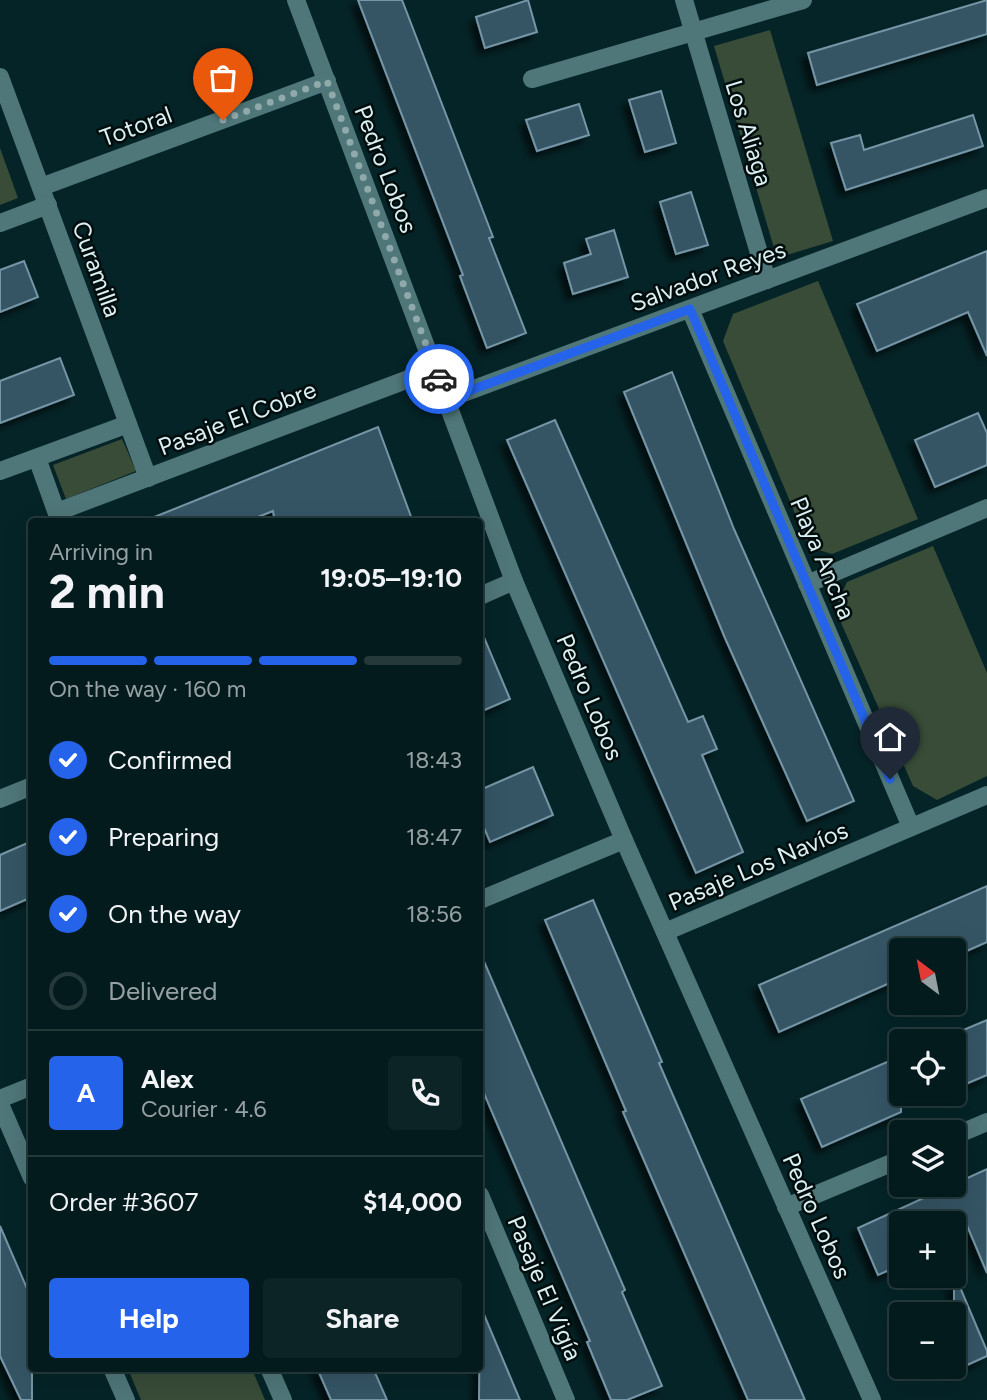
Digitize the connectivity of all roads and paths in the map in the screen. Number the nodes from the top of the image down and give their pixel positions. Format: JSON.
{"nodes":[{"id":1,"x":296,"y":0,"type":"edge"},
{"id":2,"x":684,"y":0,"type":"edge"},
{"id":3,"x":803,"y":0,"type":"edge"},
{"id":4,"x":694,"y":33,"type":"junction"},
{"id":5,"x":0,"y":77,"type":"edge"},
{"id":6,"x":532,"y":79,"type":"dead end"},
{"id":7,"x":327,"y":81,"type":"junction"},
{"id":8,"x":41,"y":187,"type":"junction"},
{"id":9,"x":987,"y":198,"type":"edge"},
{"id":10,"x":48,"y":205,"type":"junction"},
{"id":11,"x":0,"y":223,"type":"edge"},
{"id":12,"x":767,"y":280,"type":"junction"},
{"id":13,"x":690,"y":309,"type":"junction"},
{"id":14,"x":435,"y":369,"type":"junction"},
{"id":15,"x":447,"y":399,"type":"junction"},
{"id":16,"x":128,"y":424,"type":"junction"},
{"id":17,"x":37,"y":458,"type":"junction"},
{"id":18,"x":0,"y":471,"type":"edge"},
{"id":19,"x":148,"y":478,"type":"junction"},
{"id":20,"x":987,"y":508,"type":"edge"},
{"id":21,"x":58,"y":517,"type":"edge"},
{"id":22,"x":514,"y":581,"type":"junction"},
{"id":23,"x":807,"y":584,"type":"junction"},
{"id":24,"x":483,"y":595,"type":"edge"},
{"id":25,"x":28,"y":788,"type":"edge"},
{"id":26,"x":987,"y":795,"type":"edge"},
{"id":27,"x":0,"y":799,"type":"edge"},
{"id":28,"x":911,"y":827,"type":"junction"},
{"id":29,"x":624,"y":840,"type":"junction"},
{"id":30,"x":483,"y":899,"type":"edge"},
{"id":31,"x":665,"y":932,"type":"junction"},
{"id":32,"x":28,"y":1088,"type":"edge"},
{"id":33,"x":0,"y":1101,"type":"edge"},
{"id":34,"x":987,"y":1122,"type":"edge"},
{"id":35,"x":966,"y":1131,"type":"edge"},
{"id":36,"x":889,"y":1163,"type":"edge"},
{"id":37,"x":28,"y":1168,"type":"edge"},
{"id":38,"x":483,"y":1202,"type":"edge"},
{"id":39,"x":786,"y":1207,"type":"junction"},
{"id":40,"x":114,"y":1372,"type":"edge"},
{"id":41,"x":271,"y":1372,"type":"edge"},
{"id":42,"x":126,"y":1400,"type":"edge"},
{"id":43,"x":282,"y":1400,"type":"edge"},
{"id":44,"x":566,"y":1400,"type":"edge"},
{"id":45,"x":872,"y":1400,"type":"edge"}],
"edges":[{"from":1,"to":7,"type":"street","name":"Pedro Lobos"},
{"from":2,"to":4,"type":"street","name":"Los Aliaga"},
{"from":3,"to":4,"type":"street"},
{"from":4,"to":6,"type":"street"},
{"from":4,"to":12,"type":"street","name":"Los Aliaga"},
{"from":5,"to":8,"type":"street","name":"Curamilla"},
{"from":7,"to":8,"type":"street","name":"Totoral"},
{"from":7,"to":14,"type":"street","name":"Pedro Lobos"},
{"from":8,"to":10,"type":"street","name":"Curamilla"},
{"from":9,"to":12,"type":"street","name":"Salvador Reyes"},
{"from":10,"to":11,"type":"street"},
{"from":10,"to":16,"type":"street","name":"Curamilla"},
{"from":12,"to":13,"type":"street","name":"Salvador Reyes"},
{"from":13,"to":15,"type":"street","name":"Salvador Reyes"},
{"from":13,"to":23,"type":"street","name":"Playa Ancha"},
{"from":14,"to":15,"type":"street","name":"Pedro Lobos"},
{"from":14,"to":19,"type":"street","name":"Pasaje El Cobre"},
{"from":15,"to":22,"type":"street","name":"Pedro Lobos"},
{"from":16,"to":17,"type":"street","name":"Pasaje El Cobre"},
{"from":16,"to":19,"type":"street","name":"Curamilla"},
{"from":17,"to":18,"type":"street","name":"Pasaje El Cobre"},
{"from":17,"to":21,"type":"street"},
{"from":19,"to":21,"type":"street","name":"Pasaje El Cobre"},
{"from":20,"to":23,"type":"street"},
{"from":22,"to":24,"type":"street"},
{"from":22,"to":29,"type":"street","name":"Pedro Lobos"},
{"from":23,"to":28,"type":"street","name":"Playa Ancha"},
{"from":25,"to":27,"type":"street"},
{"from":26,"to":28,"type":"street","name":"Pasaje Los Navíos"},
{"from":28,"to":31,"type":"street","name":"Pasaje Los Navíos"},
{"from":29,"to":30,"type":"street"},
{"from":29,"to":31,"type":"street","name":"Pedro Lobos"},
{"from":31,"to":39,"type":"street","name":"Pedro Lobos"},
{"from":32,"to":33,"type":"street"},
{"from":33,"to":37,"type":"street"},
{"from":34,"to":35,"type":"street"},
{"from":36,"to":39,"type":"street"},
{"from":38,"to":44,"type":"street","name":"Pasaje El Vigía"},
{"from":39,"to":45,"type":"street","name":"Pedro Lobos"},
{"from":40,"to":42,"type":"street"},
{"from":41,"to":43,"type":"street"}]}
